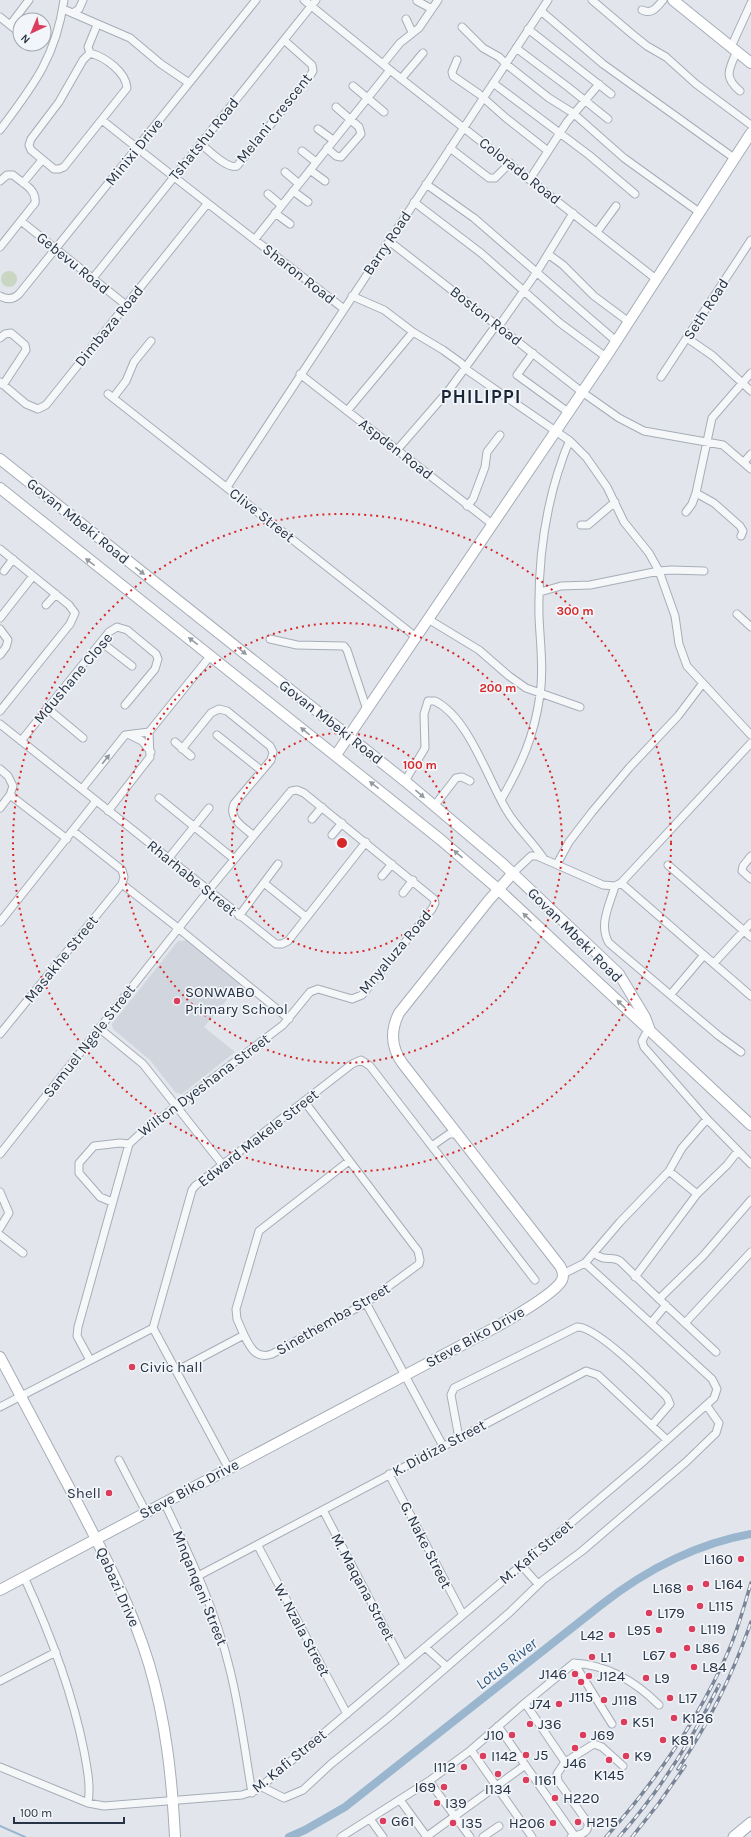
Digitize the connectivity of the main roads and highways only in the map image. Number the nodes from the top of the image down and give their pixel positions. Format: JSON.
{"nodes":[{"id":1,"x":673,"y":0,"type":"edge"},
{"id":2,"x":751,"y":63,"type":"edge"},
{"id":3,"x":751,"y":132,"type":"edge"},
{"id":4,"x":0,"y":459,"type":"edge"},
{"id":5,"x":0,"y":488,"type":"edge"},
{"id":6,"x":349,"y":737,"type":"junction"},
{"id":7,"x":336,"y":755,"type":"junction"},
{"id":8,"x":513,"y":874,"type":"junction"},
{"id":9,"x":498,"y":889,"type":"junction"},
{"id":10,"x":648,"y":1033,"type":"junction"},
{"id":11,"x":751,"y":1125,"type":"edge"},
{"id":12,"x":0,"y":1357,"type":"edge"},
{"id":13,"x":96,"y":1538,"type":"junction"},
{"id":14,"x":0,"y":1590,"type":"edge"},
{"id":15,"x":751,"y":1823,"type":"edge"},
{"id":16,"x":176,"y":1837,"type":"edge"},
{"id":17,"x":734,"y":1837,"type":"edge"}],
"edges":[{"from":1,"to":2,"type":"main road"},
{"from":3,"to":6,"type":"main road"},
{"from":4,"to":6,"type":"main road","name":"Govan Mbeki Road","one_way":true},
{"from":7,"to":5,"type":"main road","name":"Govan Mbeki Road","one_way":true},
{"from":6,"to":7,"type":"main road"},
{"from":6,"to":8,"type":"main road","name":"Govan Mbeki Road","one_way":true},
{"from":9,"to":7,"type":"main road","name":"Govan Mbeki Road","one_way":true},
{"from":8,"to":9,"type":"main road"},
{"from":8,"to":10,"type":"main road","name":"Govan Mbeki Road"},
{"from":10,"to":9,"type":"main road","name":"Govan Mbeki Road","one_way":true},
{"from":9,"to":13,"type":"main road","name":"Steve Biko Drive"},
{"from":10,"to":11,"type":"main road","name":"Govan Mbeki Road"},
{"from":12,"to":13,"type":"main road","name":"Qabazi Drive"},
{"from":13,"to":14,"type":"main road","name":"Steve Biko Drive"},
{"from":13,"to":16,"type":"main road","name":"Qabazi Drive"},
{"from":15,"to":17,"type":"main road"}]}
